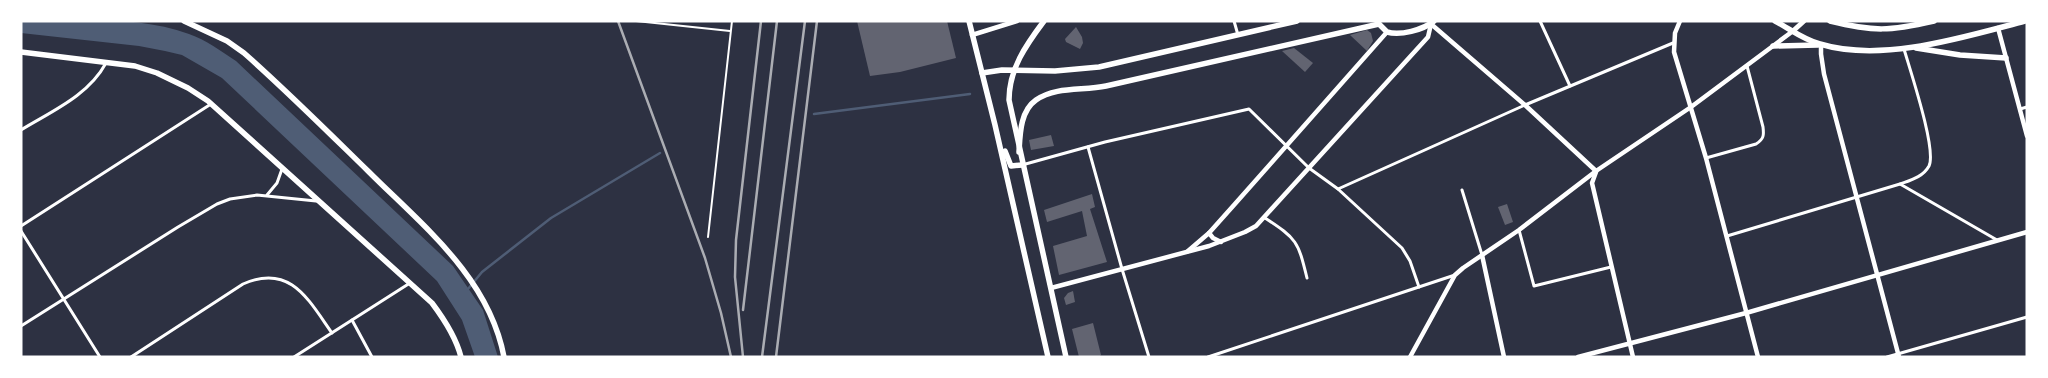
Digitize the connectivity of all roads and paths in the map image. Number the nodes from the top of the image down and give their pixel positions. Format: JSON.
{"nodes":[{"id":1,"x":184,"y":21,"type":"edge"},
{"id":2,"x":636,"y":21,"type":"edge"},
{"id":3,"x":732,"y":21,"type":"edge"},
{"id":4,"x":969,"y":21,"type":"edge"},
{"id":5,"x":1017,"y":21,"type":"edge"},
{"id":6,"x":1044,"y":21,"type":"edge"},
{"id":7,"x":1234,"y":21,"type":"edge"},
{"id":8,"x":1297,"y":21,"type":"edge"},
{"id":9,"x":1540,"y":21,"type":"edge"},
{"id":10,"x":1680,"y":21,"type":"edge"},
{"id":11,"x":1776,"y":21,"type":"edge"},
{"id":12,"x":1804,"y":21,"type":"edge"},
{"id":13,"x":1830,"y":21,"type":"edge"},
{"id":14,"x":1934,"y":21,"type":"edge"},
{"id":15,"x":2025,"y":21,"type":"edge"},
{"id":16,"x":1432,"y":22,"type":"edge"},
{"id":17,"x":1379,"y":23,"type":"edge"},
{"id":18,"x":1998,"y":28,"type":"junction"},
{"id":19,"x":730,"y":31,"type":"junction"},
{"id":20,"x":1793,"y":31,"type":"junction"},
{"id":21,"x":1387,"y":32,"type":"junction"},
{"id":22,"x":972,"y":35,"type":"junction"},
{"id":23,"x":1238,"y":35,"type":"junction"},
{"id":24,"x":1673,"y":43,"type":"junction"},
{"id":25,"x":1822,"y":45,"type":"junction"},
{"id":26,"x":1773,"y":46,"type":"junction"},
{"id":27,"x":1914,"y":47,"type":"junction"},
{"id":28,"x":1904,"y":49,"type":"junction"},
{"id":29,"x":21,"y":52,"type":"edge"},
{"id":30,"x":2006,"y":58,"type":"junction"},
{"id":31,"x":106,"y":62,"type":"junction"},
{"id":32,"x":1747,"y":66,"type":"junction"},
{"id":33,"x":1014,"y":69,"type":"junction"},
{"id":34,"x":982,"y":73,"type":"junction"},
{"id":35,"x":1570,"y":86,"type":"junction"},
{"id":36,"x":211,"y":104,"type":"junction"},
{"id":37,"x":1525,"y":105,"type":"junction"},
{"id":38,"x":2027,"y":106,"type":"edge"},
{"id":39,"x":1691,"y":107,"type":"junction"},
{"id":40,"x":2020,"y":109,"type":"junction"},
{"id":41,"x":995,"y":125,"type":"junction"},
{"id":42,"x":21,"y":130,"type":"edge"},
{"id":43,"x":2027,"y":136,"type":"edge"},
{"id":44,"x":1088,"y":147,"type":"junction"},
{"id":45,"x":1287,"y":147,"type":"junction"},
{"id":46,"x":1019,"y":152,"type":"junction"},
{"id":47,"x":1706,"y":158,"type":"junction"},
{"id":48,"x":1022,"y":165,"type":"junction"},
{"id":49,"x":1309,"y":168,"type":"junction"},
{"id":50,"x":282,"y":169,"type":"junction"},
{"id":51,"x":1596,"y":171,"type":"junction"},
{"id":52,"x":1900,"y":184,"type":"junction"},
{"id":53,"x":1338,"y":189,"type":"junction"},
{"id":54,"x":1462,"y":190,"type":"dead end"},
{"id":55,"x":266,"y":195,"type":"junction"},
{"id":56,"x":1856,"y":196,"type":"junction"},
{"id":57,"x":317,"y":201,"type":"junction"},
{"id":58,"x":1264,"y":218,"type":"junction"},
{"id":59,"x":21,"y":226,"type":"edge"},
{"id":60,"x":1519,"y":230,"type":"junction"},
{"id":61,"x":21,"y":231,"type":"edge"},
{"id":62,"x":2027,"y":232,"type":"edge"},
{"id":63,"x":1209,"y":233,"type":"junction"},
{"id":64,"x":1727,"y":236,"type":"junction"},
{"id":65,"x":708,"y":237,"type":"dead end"},
{"id":66,"x":1997,"y":240,"type":"junction"},
{"id":67,"x":1221,"y":242,"type":"junction"},
{"id":68,"x":1185,"y":252,"type":"junction"},
{"id":69,"x":1482,"y":256,"type":"junction"},
{"id":70,"x":1611,"y":267,"type":"junction"},
{"id":71,"x":1122,"y":269,"type":"junction"},
{"id":72,"x":1455,"y":275,"type":"junction"},
{"id":73,"x":1877,"y":275,"type":"junction"},
{"id":74,"x":1307,"y":278,"type":"dead end"},
{"id":75,"x":411,"y":283,"type":"junction"},
{"id":76,"x":1051,"y":288,"type":"junction"},
{"id":77,"x":1419,"y":288,"type":"junction"},
{"id":78,"x":63,"y":300,"type":"junction"},
{"id":79,"x":1746,"y":313,"type":"junction"},
{"id":80,"x":2027,"y":317,"type":"edge"},
{"id":81,"x":352,"y":320,"type":"junction"},
{"id":82,"x":21,"y":326,"type":"edge"},
{"id":83,"x":332,"y":333,"type":"junction"},
{"id":84,"x":1630,"y":343,"type":"junction"},
{"id":85,"x":1898,"y":355,"type":"edge"},
{"id":86,"x":100,"y":357,"type":"edge"},
{"id":87,"x":131,"y":357,"type":"edge"},
{"id":88,"x":294,"y":357,"type":"edge"},
{"id":89,"x":372,"y":357,"type":"edge"},
{"id":90,"x":461,"y":357,"type":"edge"},
{"id":91,"x":504,"y":357,"type":"edge"},
{"id":92,"x":1048,"y":357,"type":"edge"},
{"id":93,"x":1066,"y":357,"type":"edge"},
{"id":94,"x":1149,"y":357,"type":"edge"},
{"id":95,"x":1208,"y":357,"type":"edge"},
{"id":96,"x":1410,"y":357,"type":"edge"},
{"id":97,"x":1504,"y":357,"type":"edge"},
{"id":98,"x":1578,"y":357,"type":"edge"},
{"id":99,"x":1633,"y":357,"type":"edge"},
{"id":100,"x":1758,"y":357,"type":"edge"},
{"id":101,"x":1887,"y":357,"type":"edge"}],
"edges":[{"from":1,"to":91,"type":"main road"},
{"from":2,"to":19,"type":"lane"},
{"from":3,"to":19,"type":"lane"},
{"from":4,"to":22,"type":"main road"},
{"from":5,"to":22,"type":"street"},
{"from":6,"to":33,"type":"main road"},
{"from":7,"to":23,"type":"street"},
{"from":8,"to":23,"type":"main road"},
{"from":9,"to":35,"type":"street"},
{"from":10,"to":24,"type":"street"},
{"from":11,"to":20,"type":"main road"},
{"from":12,"to":20,"type":"main road"},
{"from":13,"to":14,"type":"main road"},
{"from":15,"to":18,"type":"main road"},
{"from":16,"to":21,"type":"main road"},
{"from":16,"to":37,"type":"street"},
{"from":16,"to":49,"type":"street"},
{"from":17,"to":21,"type":"main road"},
{"from":17,"to":46,"type":"main road"},
{"from":18,"to":27,"type":"main road"},
{"from":18,"to":30,"type":"street"},
{"from":19,"to":65,"type":"lane"},
{"from":20,"to":25,"type":"main road"},
{"from":20,"to":26,"type":"street"},
{"from":21,"to":45,"type":"street"},
{"from":22,"to":34,"type":"main road"},
{"from":23,"to":33,"type":"main road"},
{"from":24,"to":35,"type":"street"},
{"from":24,"to":39,"type":"street"},
{"from":25,"to":26,"type":"main road"},
{"from":25,"to":28,"type":"main road"},
{"from":25,"to":56,"type":"street"},
{"from":26,"to":32,"type":"street"},
{"from":27,"to":28,"type":"main road"},
{"from":27,"to":30,"type":"main road"},
{"from":28,"to":52,"type":"street"},
{"from":29,"to":31,"type":"main road"},
{"from":30,"to":40,"type":"street"},
{"from":31,"to":36,"type":"main road"},
{"from":31,"to":42,"type":"street"},
{"from":32,"to":39,"type":"street"},
{"from":32,"to":47,"type":"street"},
{"from":33,"to":34,"type":"main road"},
{"from":33,"to":46,"type":"main road"},
{"from":34,"to":41,"type":"main road"},
{"from":35,"to":37,"type":"street"},
{"from":36,"to":50,"type":"main road"},
{"from":36,"to":59,"type":"street"},
{"from":37,"to":51,"type":"street"},
{"from":37,"to":53,"type":"street"},
{"from":38,"to":40,"type":"street"},
{"from":39,"to":47,"type":"street"},
{"from":39,"to":51,"type":"street"},
{"from":40,"to":43,"type":"street"},
{"from":41,"to":48,"type":"main road"},
{"from":41,"to":92,"type":"main road"},
{"from":44,"to":45,"type":"street"},
{"from":44,"to":48,"type":"street"},
{"from":44,"to":71,"type":"street"},
{"from":45,"to":49,"type":"street"},
{"from":45,"to":63,"type":"street"},
{"from":46,"to":48,"type":"main road"},
{"from":47,"to":64,"type":"street"},
{"from":48,"to":76,"type":"main road"},
{"from":49,"to":53,"type":"street"},
{"from":49,"to":58,"type":"street"},
{"from":50,"to":55,"type":"street"},
{"from":50,"to":57,"type":"main road"},
{"from":51,"to":60,"type":"street"},
{"from":51,"to":70,"type":"street"},
{"from":52,"to":56,"type":"street"},
{"from":52,"to":66,"type":"street"},
{"from":53,"to":77,"type":"street"},
{"from":54,"to":69,"type":"street"},
{"from":55,"to":57,"type":"street"},
{"from":55,"to":78,"type":"street"},
{"from":56,"to":64,"type":"street"},
{"from":56,"to":73,"type":"street"},
{"from":57,"to":75,"type":"main road"},
{"from":58,"to":67,"type":"street"},
{"from":58,"to":74,"type":"street"},
{"from":60,"to":69,"type":"street"},
{"from":60,"to":70,"type":"street"},
{"from":61,"to":78,"type":"street"},
{"from":62,"to":66,"type":"street"},
{"from":63,"to":67,"type":"street"},
{"from":63,"to":68,"type":"street"},
{"from":64,"to":79,"type":"street"},
{"from":66,"to":73,"type":"street"},
{"from":67,"to":68,"type":"street"},
{"from":68,"to":71,"type":"street"},
{"from":69,"to":72,"type":"street"},
{"from":69,"to":97,"type":"street"},
{"from":70,"to":84,"type":"street"},
{"from":71,"to":76,"type":"street"},
{"from":71,"to":94,"type":"street"},
{"from":72,"to":77,"type":"street"},
{"from":72,"to":96,"type":"street"},
{"from":73,"to":79,"type":"street"},
{"from":73,"to":85,"type":"street"},
{"from":75,"to":81,"type":"street"},
{"from":75,"to":90,"type":"main road"},
{"from":76,"to":93,"type":"main road"},
{"from":77,"to":95,"type":"street"},
{"from":78,"to":82,"type":"street"},
{"from":78,"to":86,"type":"street"},
{"from":79,"to":84,"type":"street"},
{"from":79,"to":100,"type":"street"},
{"from":80,"to":85,"type":"street"},
{"from":81,"to":83,"type":"street"},
{"from":81,"to":89,"type":"street"},
{"from":83,"to":87,"type":"street"},
{"from":83,"to":88,"type":"street"},
{"from":84,"to":98,"type":"street"},
{"from":84,"to":99,"type":"street"},
{"from":85,"to":101,"type":"street"}]}
